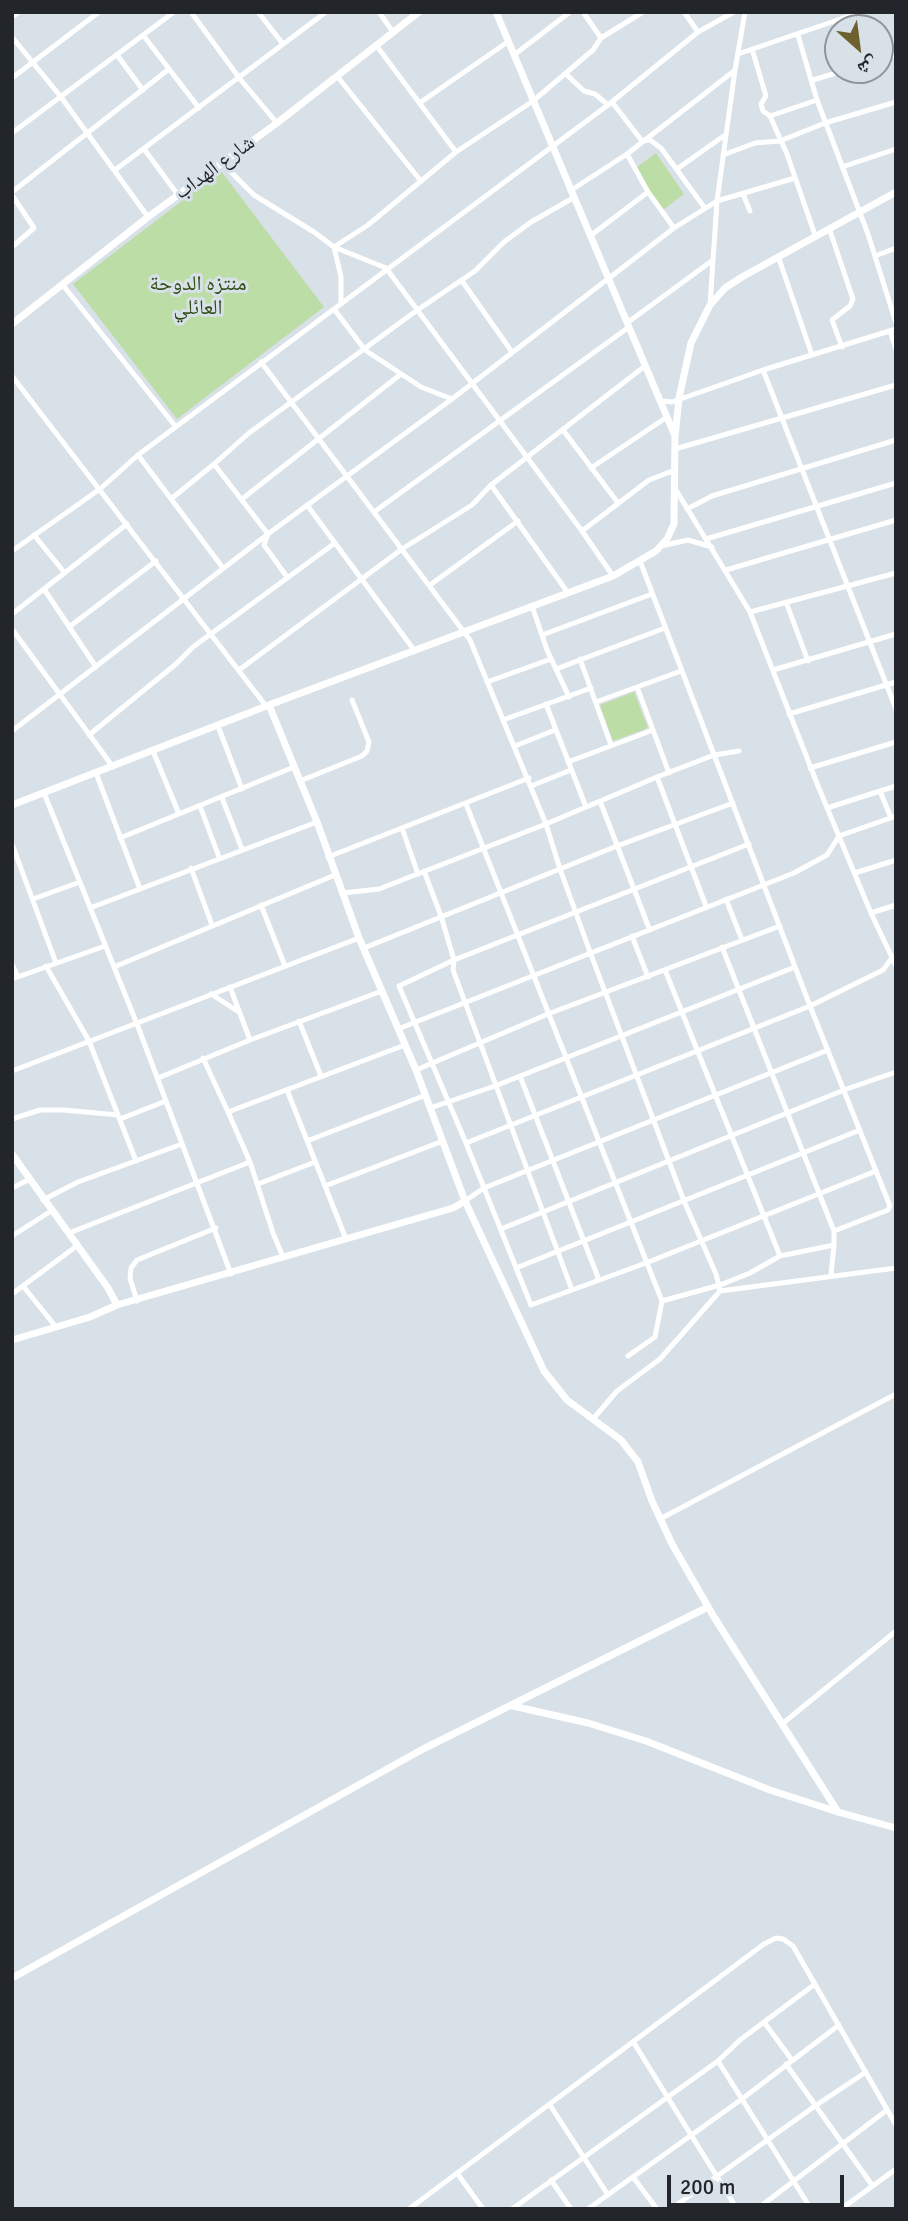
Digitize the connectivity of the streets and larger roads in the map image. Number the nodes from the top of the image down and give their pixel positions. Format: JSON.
{"nodes":[{"id":1,"x":19,"y":12,"type":"edge"},
{"id":2,"x":99,"y":12,"type":"edge"},
{"id":3,"x":174,"y":12,"type":"edge"},
{"id":4,"x":191,"y":12,"type":"edge"},
{"id":5,"x":258,"y":12,"type":"edge"},
{"id":6,"x":326,"y":12,"type":"edge"},
{"id":7,"x":379,"y":12,"type":"edge"},
{"id":8,"x":419,"y":12,"type":"edge"},
{"id":9,"x":496,"y":12,"type":"edge"},
{"id":10,"x":570,"y":12,"type":"edge"},
{"id":11,"x":583,"y":12,"type":"edge"},
{"id":12,"x":643,"y":12,"type":"edge"},
{"id":13,"x":684,"y":12,"type":"edge"},
{"id":14,"x":734,"y":12,"type":"edge"},
{"id":15,"x":745,"y":12,"type":"edge"},
{"id":16,"x":12,"y":18,"type":"edge"},
{"id":17,"x":824,"y":25,"type":"edge"},
{"id":18,"x":393,"y":32,"type":"junction"},
{"id":19,"x":698,"y":32,"type":"junction"},
{"id":20,"x":143,"y":35,"type":"junction"},
{"id":21,"x":798,"y":35,"type":"junction"},
{"id":22,"x":12,"y":37,"type":"edge"},
{"id":23,"x":601,"y":38,"type":"junction"},
{"id":24,"x":509,"y":41,"type":"junction"},
{"id":25,"x":283,"y":44,"type":"junction"},
{"id":26,"x":376,"y":46,"type":"junction"},
{"id":27,"x":752,"y":48,"type":"junction"},
{"id":28,"x":738,"y":54,"type":"junction"},
{"id":29,"x":117,"y":55,"type":"junction"},
{"id":30,"x":514,"y":55,"type":"junction"},
{"id":31,"x":33,"y":62,"type":"junction"},
{"id":32,"x":169,"y":69,"type":"junction"},
{"id":33,"x":735,"y":70,"type":"junction"},
{"id":34,"x":566,"y":74,"type":"junction"},
{"id":35,"x":338,"y":76,"type":"junction"},
{"id":36,"x":824,"y":77,"type":"edge"},
{"id":37,"x":12,"y":78,"type":"edge"},
{"id":38,"x":240,"y":79,"type":"junction"},
{"id":39,"x":813,"y":80,"type":"junction"},
{"id":40,"x":144,"y":89,"type":"junction"},
{"id":41,"x":61,"y":97,"type":"junction"},
{"id":42,"x":817,"y":100,"type":"junction"},
{"id":43,"x":533,"y":101,"type":"junction"},
{"id":44,"x":421,"y":102,"type":"junction"},
{"id":45,"x":896,"y":102,"type":"edge"},
{"id":46,"x":610,"y":103,"type":"junction"},
{"id":47,"x":199,"y":108,"type":"junction"},
{"id":48,"x":769,"y":116,"type":"junction"},
{"id":49,"x":277,"y":123,"type":"junction"},
{"id":50,"x":825,"y":123,"type":"junction"},
{"id":51,"x":12,"y":133,"type":"edge"},
{"id":52,"x":87,"y":134,"type":"junction"},
{"id":53,"x":725,"y":135,"type":"junction"},
{"id":54,"x":642,"y":141,"type":"junction"},
{"id":55,"x":780,"y":141,"type":"junction"},
{"id":56,"x":551,"y":146,"type":"junction"},
{"id":57,"x":144,"y":149,"type":"junction"},
{"id":58,"x":896,"y":149,"type":"edge"},
{"id":59,"x":456,"y":152,"type":"junction"},
{"id":60,"x":627,"y":154,"type":"junction"},
{"id":61,"x":723,"y":155,"type":"junction"},
{"id":62,"x":223,"y":164,"type":"junction"},
{"id":63,"x":842,"y":167,"type":"junction"},
{"id":64,"x":677,"y":169,"type":"junction"},
{"id":65,"x":115,"y":170,"type":"junction"},
{"id":66,"x":795,"y":177,"type":"junction"},
{"id":67,"x":420,"y":180,"type":"junction"},
{"id":68,"x":648,"y":192,"type":"junction"},
{"id":69,"x":896,"y":192,"type":"edge"},
{"id":70,"x":12,"y":193,"type":"edge"},
{"id":71,"x":571,"y":194,"type":"junction"},
{"id":72,"x":743,"y":194,"type":"junction"},
{"id":73,"x":178,"y":195,"type":"junction"},
{"id":74,"x":717,"y":201,"type":"junction"},
{"id":75,"x":704,"y":207,"type":"junction"},
{"id":76,"x":750,"y":211,"type":"dead end"},
{"id":77,"x":860,"y":212,"type":"junction"},
{"id":78,"x":148,"y":217,"type":"junction"},
{"id":79,"x":674,"y":228,"type":"junction"},
{"id":80,"x":829,"y":228,"type":"junction"},
{"id":81,"x":590,"y":236,"type":"junction"},
{"id":82,"x":815,"y":236,"type":"junction"},
{"id":83,"x":12,"y":247,"type":"edge"},
{"id":84,"x":334,"y":247,"type":"junction"},
{"id":85,"x":896,"y":248,"type":"edge"},
{"id":86,"x":875,"y":256,"type":"junction"},
{"id":87,"x":778,"y":257,"type":"junction"},
{"id":88,"x":713,"y":260,"type":"junction"},
{"id":89,"x":386,"y":268,"type":"junction"},
{"id":90,"x":609,"y":280,"type":"junction"},
{"id":91,"x":462,"y":281,"type":"junction"},
{"id":92,"x":62,"y":284,"type":"junction"},
{"id":93,"x":341,"y":303,"type":"junction"},
{"id":94,"x":710,"y":304,"type":"junction"},
{"id":95,"x":334,"y":309,"type":"junction"},
{"id":96,"x":416,"y":311,"type":"junction"},
{"id":97,"x":896,"y":323,"type":"edge"},
{"id":98,"x":12,"y":324,"type":"edge"},
{"id":99,"x":628,"y":325,"type":"junction"},
{"id":100,"x":893,"y":330,"type":"edge"},
{"id":101,"x":842,"y":347,"type":"junction"},
{"id":102,"x":896,"y":349,"type":"edge"},
{"id":103,"x":365,"y":350,"type":"junction"},
{"id":104,"x":512,"y":352,"type":"junction"},
{"id":105,"x":812,"y":355,"type":"junction"},
{"id":106,"x":261,"y":362,"type":"junction"},
{"id":107,"x":645,"y":366,"type":"junction"},
{"id":108,"x":763,"y":370,"type":"junction"},
{"id":109,"x":401,"y":374,"type":"junction"},
{"id":110,"x":12,"y":376,"type":"edge"},
{"id":111,"x":470,"y":383,"type":"junction"},
{"id":112,"x":896,"y":385,"type":"edge"},
{"id":113,"x":679,"y":398,"type":"junction"},
{"id":114,"x":452,"y":399,"type":"junction"},
{"id":115,"x":660,"y":401,"type":"junction"},
{"id":116,"x":293,"y":403,"type":"junction"},
{"id":117,"x":667,"y":417,"type":"junction"},
{"id":118,"x":781,"y":418,"type":"junction"},
{"id":119,"x":499,"y":422,"type":"junction"},
{"id":120,"x":176,"y":428,"type":"junction"},
{"id":121,"x":563,"y":430,"type":"junction"},
{"id":122,"x":675,"y":437,"type":"junction"},
{"id":123,"x":319,"y":439,"type":"junction"},
{"id":124,"x":896,"y":440,"type":"edge"},
{"id":125,"x":675,"y":449,"type":"junction"},
{"id":126,"x":138,"y":455,"type":"junction"},
{"id":127,"x":526,"y":458,"type":"junction"},
{"id":128,"x":214,"y":464,"type":"junction"},
{"id":129,"x":591,"y":468,"type":"junction"},
{"id":130,"x":801,"y":469,"type":"junction"},
{"id":131,"x":675,"y":470,"type":"junction"},
{"id":132,"x":347,"y":476,"type":"junction"},
{"id":133,"x":896,"y":483,"type":"edge"},
{"id":134,"x":491,"y":485,"type":"junction"},
{"id":135,"x":100,"y":489,"type":"junction"},
{"id":136,"x":676,"y":490,"type":"junction"},
{"id":137,"x":171,"y":499,"type":"junction"},
{"id":138,"x":242,"y":499,"type":"junction"},
{"id":139,"x":618,"y":503,"type":"junction"},
{"id":140,"x":307,"y":505,"type":"junction"},
{"id":141,"x":816,"y":506,"type":"junction"},
{"id":142,"x":687,"y":509,"type":"junction"},
{"id":143,"x":374,"y":512,"type":"junction"},
{"id":144,"x":896,"y":520,"type":"edge"},
{"id":145,"x":517,"y":522,"type":"junction"},
{"id":146,"x":127,"y":524,"type":"junction"},
{"id":147,"x":582,"y":531,"type":"junction"},
{"id":148,"x":268,"y":534,"type":"junction"},
{"id":149,"x":34,"y":535,"type":"junction"},
{"id":150,"x":706,"y":539,"type":"junction"},
{"id":151,"x":829,"y":541,"type":"junction"},
{"id":152,"x":335,"y":543,"type":"junction"},
{"id":153,"x":661,"y":546,"type":"junction"},
{"id":154,"x":712,"y":547,"type":"junction"},
{"id":155,"x":402,"y":549,"type":"junction"},
{"id":156,"x":13,"y":550,"type":"edge"},
{"id":157,"x":156,"y":561,"type":"junction"},
{"id":158,"x":640,"y":561,"type":"junction"},
{"id":159,"x":223,"y":568,"type":"junction"},
{"id":160,"x":726,"y":570,"type":"junction"},
{"id":161,"x":64,"y":572,"type":"junction"},
{"id":162,"x":896,"y":573,"type":"edge"},
{"id":163,"x":613,"y":576,"type":"junction"},
{"id":164,"x":288,"y":577,"type":"junction"},
{"id":165,"x":361,"y":579,"type":"junction"},
{"id":166,"x":430,"y":585,"type":"junction"},
{"id":167,"x":846,"y":587,"type":"junction"},
{"id":168,"x":44,"y":589,"type":"junction"},
{"id":169,"x":568,"y":593,"type":"junction"},
{"id":170,"x":652,"y":594,"type":"junction"},
{"id":171,"x":185,"y":599,"type":"junction"},
{"id":172,"x":786,"y":602,"type":"junction"},
{"id":173,"x":532,"y":606,"type":"junction"},
{"id":174,"x":750,"y":612,"type":"junction"},
{"id":175,"x":12,"y":614,"type":"edge"},
{"id":176,"x":69,"y":627,"type":"junction"},
{"id":177,"x":664,"y":628,"type":"junction"},
{"id":178,"x":12,"y":629,"type":"edge"},
{"id":179,"x":464,"y":631,"type":"junction"},
{"id":180,"x":896,"y":634,"type":"edge"},
{"id":181,"x":211,"y":635,"type":"junction"},
{"id":182,"x":542,"y":635,"type":"junction"},
{"id":183,"x":871,"y":641,"type":"junction"},
{"id":184,"x":414,"y":650,"type":"junction"},
{"id":185,"x":551,"y":659,"type":"junction"},
{"id":186,"x":580,"y":659,"type":"junction"},
{"id":187,"x":808,"y":661,"type":"junction"},
{"id":188,"x":96,"y":667,"type":"junction"},
{"id":189,"x":556,"y":669,"type":"junction"},
{"id":190,"x":239,"y":670,"type":"junction"},
{"id":191,"x":773,"y":670,"type":"junction"},
{"id":192,"x":681,"y":671,"type":"junction"},
{"id":193,"x":487,"y":682,"type":"junction"},
{"id":194,"x":896,"y":682,"type":"edge"},
{"id":195,"x":887,"y":684,"type":"junction"},
{"id":196,"x":637,"y":687,"type":"junction"},
{"id":197,"x":591,"y":688,"type":"junction"},
{"id":198,"x":60,"y":695,"type":"junction"},
{"id":199,"x":569,"y":697,"type":"junction"},
{"id":200,"x":352,"y":700,"type":"dead end"},
{"id":201,"x":596,"y":702,"type":"junction"},
{"id":202,"x":546,"y":705,"type":"junction"},
{"id":203,"x":268,"y":706,"type":"junction"},
{"id":204,"x":896,"y":709,"type":"edge"},
{"id":205,"x":789,"y":714,"type":"junction"},
{"id":206,"x":503,"y":719,"type":"junction"},
{"id":207,"x":218,"y":726,"type":"junction"},
{"id":208,"x":555,"y":730,"type":"junction"},
{"id":209,"x":653,"y":730,"type":"junction"},
{"id":210,"x":12,"y":731,"type":"edge"},
{"id":211,"x":89,"y":735,"type":"junction"},
{"id":212,"x":896,"y":742,"type":"edge"},
{"id":213,"x":515,"y":746,"type":"junction"},
{"id":214,"x":611,"y":746,"type":"junction"},
{"id":215,"x":153,"y":751,"type":"junction"},
{"id":216,"x":739,"y":751,"type":"dead end"},
{"id":217,"x":714,"y":755,"type":"junction"},
{"id":218,"x":568,"y":762,"type":"junction"},
{"id":219,"x":113,"y":767,"type":"junction"},
{"id":220,"x":294,"y":767,"type":"junction"},
{"id":221,"x":810,"y":768,"type":"junction"},
{"id":222,"x":571,"y":770,"type":"junction"},
{"id":223,"x":96,"y":773,"type":"junction"},
{"id":224,"x":669,"y":773,"type":"junction"},
{"id":225,"x":657,"y":777,"type":"junction"},
{"id":226,"x":529,"y":778,"type":"junction"},
{"id":227,"x":300,"y":781,"type":"junction"},
{"id":228,"x":531,"y":786,"type":"junction"},
{"id":229,"x":896,"y":786,"type":"edge"},
{"id":230,"x":242,"y":789,"type":"junction"},
{"id":231,"x":880,"y":791,"type":"junction"},
{"id":232,"x":44,"y":793,"type":"junction"},
{"id":233,"x":222,"y":798,"type":"junction"},
{"id":234,"x":600,"y":801,"type":"junction"},
{"id":235,"x":733,"y":803,"type":"junction"},
{"id":236,"x":466,"y":804,"type":"junction"},
{"id":237,"x":12,"y":805,"type":"edge"},
{"id":238,"x":200,"y":806,"type":"junction"},
{"id":239,"x":586,"y":807,"type":"junction"},
{"id":240,"x":827,"y":808,"type":"junction"},
{"id":241,"x":179,"y":814,"type":"junction"},
{"id":242,"x":893,"y":817,"type":"edge"},
{"id":243,"x":317,"y":822,"type":"junction"},
{"id":244,"x":546,"y":824,"type":"junction"},
{"id":245,"x":674,"y":824,"type":"junction"},
{"id":246,"x":402,"y":828,"type":"junction"},
{"id":247,"x":839,"y":836,"type":"junction"},
{"id":248,"x":121,"y":838,"type":"junction"},
{"id":249,"x":12,"y":844,"type":"edge"},
{"id":250,"x":749,"y":845,"type":"junction"},
{"id":251,"x":617,"y":846,"type":"junction"},
{"id":252,"x":242,"y":849,"type":"junction"},
{"id":253,"x":483,"y":849,"type":"junction"},
{"id":254,"x":219,"y":857,"type":"junction"},
{"id":255,"x":328,"y":857,"type":"junction"},
{"id":256,"x":896,"y":860,"type":"edge"},
{"id":257,"x":20,"y":864,"type":"junction"},
{"id":258,"x":690,"y":867,"type":"junction"},
{"id":259,"x":12,"y":868,"type":"edge"},
{"id":260,"x":191,"y":868,"type":"junction"},
{"id":261,"x":560,"y":869,"type":"junction"},
{"id":262,"x":421,"y":872,"type":"junction"},
{"id":263,"x":855,"y":873,"type":"junction"},
{"id":264,"x":335,"y":875,"type":"junction"},
{"id":265,"x":80,"y":883,"type":"junction"},
{"id":266,"x":765,"y":884,"type":"junction"},
{"id":267,"x":140,"y":889,"type":"junction"},
{"id":268,"x":634,"y":889,"type":"junction"},
{"id":269,"x":343,"y":893,"type":"junction"},
{"id":270,"x":500,"y":893,"type":"junction"},
{"id":271,"x":33,"y":899,"type":"junction"},
{"id":272,"x":726,"y":899,"type":"junction"},
{"id":273,"x":261,"y":905,"type":"junction"},
{"id":274,"x":896,"y":905,"type":"edge"},
{"id":275,"x":706,"y":906,"type":"junction"},
{"id":276,"x":90,"y":908,"type":"junction"},
{"id":277,"x":576,"y":912,"type":"junction"},
{"id":278,"x":871,"y":913,"type":"junction"},
{"id":279,"x":441,"y":916,"type":"junction"},
{"id":280,"x":212,"y":925,"type":"junction"},
{"id":281,"x":780,"y":926,"type":"junction"},
{"id":282,"x":649,"y":928,"type":"junction"},
{"id":283,"x":517,"y":935,"type":"junction"},
{"id":284,"x":632,"y":936,"type":"junction"},
{"id":285,"x":359,"y":938,"type":"junction"},
{"id":286,"x":742,"y":940,"type":"junction"},
{"id":287,"x":105,"y":946,"type":"junction"},
{"id":288,"x":722,"y":947,"type":"junction"},
{"id":289,"x":364,"y":948,"type":"junction"},
{"id":290,"x":590,"y":953,"type":"junction"},
{"id":291,"x":894,"y":957,"type":"edge"},
{"id":292,"x":454,"y":960,"type":"junction"},
{"id":293,"x":56,"y":963,"type":"junction"},
{"id":294,"x":12,"y":964,"type":"edge"},
{"id":295,"x":896,"y":965,"type":"edge"},
{"id":296,"x":46,"y":966,"type":"junction"},
{"id":297,"x":285,"y":966,"type":"junction"},
{"id":298,"x":114,"y":967,"type":"junction"},
{"id":299,"x":795,"y":967,"type":"junction"},
{"id":300,"x":665,"y":970,"type":"junction"},
{"id":301,"x":533,"y":975,"type":"junction"},
{"id":302,"x":648,"y":976,"type":"junction"},
{"id":303,"x":15,"y":978,"type":"edge"},
{"id":304,"x":230,"y":987,"type":"junction"},
{"id":305,"x":738,"y":989,"type":"junction"},
{"id":306,"x":382,"y":991,"type":"junction"},
{"id":307,"x":606,"y":992,"type":"junction"},
{"id":308,"x":211,"y":994,"type":"junction"},
{"id":309,"x":466,"y":1002,"type":"junction"},
{"id":310,"x":810,"y":1006,"type":"junction"},
{"id":311,"x":681,"y":1011,"type":"junction"},
{"id":312,"x":239,"y":1012,"type":"junction"},
{"id":313,"x":548,"y":1014,"type":"junction"},
{"id":314,"x":299,"y":1021,"type":"junction"},
{"id":315,"x":415,"y":1022,"type":"junction"},
{"id":316,"x":137,"y":1024,"type":"junction"},
{"id":317,"x":754,"y":1027,"type":"junction"},
{"id":318,"x":398,"y":1029,"type":"junction"},
{"id":319,"x":622,"y":1035,"type":"junction"},
{"id":320,"x":250,"y":1040,"type":"junction"},
{"id":321,"x":89,"y":1041,"type":"junction"},
{"id":322,"x":480,"y":1043,"type":"junction"},
{"id":323,"x":405,"y":1045,"type":"junction"},
{"id":324,"x":697,"y":1050,"type":"junction"},
{"id":325,"x":828,"y":1050,"type":"junction"},
{"id":326,"x":203,"y":1058,"type":"junction"},
{"id":327,"x":564,"y":1058,"type":"junction"},
{"id":328,"x":432,"y":1064,"type":"junction"},
{"id":329,"x":12,"y":1070,"type":"edge"},
{"id":330,"x":416,"y":1070,"type":"junction"},
{"id":331,"x":896,"y":1072,"type":"edge"},
{"id":332,"x":772,"y":1073,"type":"junction"},
{"id":333,"x":638,"y":1075,"type":"junction"},
{"id":334,"x":321,"y":1076,"type":"junction"},
{"id":335,"x":520,"y":1076,"type":"junction"},
{"id":336,"x":158,"y":1078,"type":"junction"},
{"id":337,"x":495,"y":1086,"type":"junction"},
{"id":338,"x":287,"y":1090,"type":"junction"},
{"id":339,"x":844,"y":1090,"type":"junction"},
{"id":340,"x":426,"y":1095,"type":"junction"},
{"id":341,"x":715,"y":1096,"type":"junction"},
{"id":342,"x":580,"y":1098,"type":"junction"},
{"id":343,"x":166,"y":1101,"type":"junction"},
{"id":344,"x":448,"y":1102,"type":"junction"},
{"id":345,"x":430,"y":1108,"type":"junction"},
{"id":346,"x":228,"y":1112,"type":"junction"},
{"id":347,"x":788,"y":1114,"type":"junction"},
{"id":348,"x":536,"y":1116,"type":"junction"},
{"id":349,"x":119,"y":1117,"type":"junction"},
{"id":350,"x":12,"y":1119,"type":"edge"},
{"id":351,"x":654,"y":1121,"type":"junction"},
{"id":352,"x":510,"y":1126,"type":"junction"},
{"id":353,"x":860,"y":1129,"type":"junction"},
{"id":354,"x":732,"y":1136,"type":"junction"},
{"id":355,"x":307,"y":1141,"type":"junction"},
{"id":356,"x":443,"y":1142,"type":"junction"},
{"id":357,"x":466,"y":1143,"type":"junction"},
{"id":358,"x":598,"y":1143,"type":"junction"},
{"id":359,"x":182,"y":1144,"type":"junction"},
{"id":360,"x":804,"y":1153,"type":"junction"},
{"id":361,"x":12,"y":1154,"type":"edge"},
{"id":362,"x":553,"y":1160,"type":"junction"},
{"id":363,"x":136,"y":1161,"type":"junction"},
{"id":364,"x":669,"y":1161,"type":"junction"},
{"id":365,"x":250,"y":1162,"type":"junction"},
{"id":366,"x":315,"y":1162,"type":"junction"},
{"id":367,"x":528,"y":1170,"type":"junction"},
{"id":368,"x":876,"y":1171,"type":"junction"},
{"id":369,"x":747,"y":1175,"type":"junction"},
{"id":370,"x":30,"y":1179,"type":"junction"},
{"id":371,"x":197,"y":1181,"type":"junction"},
{"id":372,"x":258,"y":1184,"type":"junction"},
{"id":373,"x":614,"y":1184,"type":"junction"},
{"id":374,"x":325,"y":1186,"type":"junction"},
{"id":375,"x":12,"y":1188,"type":"edge"},
{"id":376,"x":484,"y":1188,"type":"junction"},
{"id":377,"x":820,"y":1193,"type":"junction"},
{"id":378,"x":43,"y":1200,"type":"junction"},
{"id":379,"x":684,"y":1200,"type":"junction"},
{"id":380,"x":465,"y":1201,"type":"junction"},
{"id":381,"x":569,"y":1202,"type":"junction"},
{"id":382,"x":51,"y":1211,"type":"junction"},
{"id":383,"x":543,"y":1212,"type":"junction"},
{"id":384,"x":763,"y":1216,"type":"junction"},
{"id":385,"x":630,"y":1222,"type":"junction"},
{"id":386,"x":216,"y":1228,"type":"junction"},
{"id":387,"x":500,"y":1229,"type":"junction"},
{"id":388,"x":834,"y":1231,"type":"junction"},
{"id":389,"x":69,"y":1233,"type":"junction"},
{"id":390,"x":12,"y":1236,"type":"edge"},
{"id":391,"x":346,"y":1239,"type":"junction"},
{"id":392,"x":584,"y":1241,"type":"junction"},
{"id":393,"x":701,"y":1241,"type":"junction"},
{"id":394,"x":78,"y":1245,"type":"junction"},
{"id":395,"x":834,"y":1245,"type":"junction"},
{"id":396,"x":558,"y":1251,"type":"junction"},
{"id":397,"x":780,"y":1256,"type":"junction"},
{"id":398,"x":283,"y":1257,"type":"junction"},
{"id":399,"x":646,"y":1263,"type":"junction"},
{"id":400,"x":516,"y":1268,"type":"junction"},
{"id":401,"x":896,"y":1268,"type":"edge"},
{"id":402,"x":231,"y":1274,"type":"junction"},
{"id":403,"x":831,"y":1275,"type":"junction"},
{"id":404,"x":599,"y":1280,"type":"junction"},
{"id":405,"x":23,"y":1286,"type":"junction"},
{"id":406,"x":720,"y":1288,"type":"junction"},
{"id":407,"x":572,"y":1290,"type":"junction"},
{"id":408,"x":12,"y":1294,"type":"edge"},
{"id":409,"x":137,"y":1301,"type":"junction"},
{"id":410,"x":662,"y":1301,"type":"junction"},
{"id":411,"x":117,"y":1305,"type":"junction"},
{"id":412,"x":56,"y":1327,"type":"junction"},
{"id":413,"x":12,"y":1340,"type":"edge"},
{"id":414,"x":628,"y":1356,"type":"dead end"},
{"id":415,"x":896,"y":1394,"type":"edge"},
{"id":416,"x":593,"y":1419,"type":"junction"},
{"id":417,"x":660,"y":1519,"type":"junction"},
{"id":418,"x":708,"y":1607,"type":"junction"},
{"id":419,"x":896,"y":1631,"type":"edge"},
{"id":420,"x":512,"y":1706,"type":"junction"},
{"id":421,"x":782,"y":1724,"type":"junction"},
{"id":422,"x":838,"y":1812,"type":"junction"},
{"id":423,"x":896,"y":1828,"type":"edge"},
{"id":424,"x":14,"y":1977,"type":"edge"},
{"id":425,"x":815,"y":1984,"type":"junction"},
{"id":426,"x":764,"y":2022,"type":"junction"},
{"id":427,"x":839,"y":2025,"type":"junction"},
{"id":428,"x":634,"y":2043,"type":"junction"},
{"id":429,"x":718,"y":2061,"type":"junction"},
{"id":430,"x":789,"y":2062,"type":"junction"},
{"id":431,"x":866,"y":2072,"type":"junction"},
{"id":432,"x":667,"y":2096,"type":"junction"},
{"id":433,"x":742,"y":2099,"type":"junction"},
{"id":434,"x":550,"y":2105,"type":"junction"},
{"id":435,"x":815,"y":2106,"type":"junction"},
{"id":436,"x":887,"y":2110,"type":"junction"},
{"id":437,"x":896,"y":2124,"type":"edge"},
{"id":438,"x":692,"y":2135,"type":"junction"},
{"id":439,"x":768,"y":2140,"type":"junction"},
{"id":440,"x":842,"y":2144,"type":"junction"},
{"id":441,"x":582,"y":2157,"type":"junction"},
{"id":442,"x":896,"y":2169,"type":"edge"},
{"id":443,"x":457,"y":2173,"type":"junction"},
{"id":444,"x":716,"y":2175,"type":"junction"},
{"id":445,"x":633,"y":2177,"type":"junction"},
{"id":446,"x":551,"y":2180,"type":"junction"},
{"id":447,"x":794,"y":2182,"type":"junction"},
{"id":448,"x":872,"y":2186,"type":"junction"},
{"id":449,"x":608,"y":2195,"type":"junction"},
{"id":450,"x":409,"y":2209,"type":"edge"},
{"id":451,"x":483,"y":2209,"type":"edge"},
{"id":452,"x":512,"y":2209,"type":"edge"},
{"id":453,"x":571,"y":2209,"type":"edge"},
{"id":454,"x":588,"y":2209,"type":"edge"},
{"id":455,"x":657,"y":2209,"type":"edge"},
{"id":456,"x":671,"y":2209,"type":"edge"},
{"id":457,"x":737,"y":2209,"type":"edge"},
{"id":458,"x":757,"y":2209,"type":"edge"},
{"id":459,"x":811,"y":2209,"type":"edge"},
{"id":460,"x":841,"y":2209,"type":"edge"}],
"edges":[{"from":1,"to":16,"type":"street"},
{"from":2,"to":31,"type":"street"},
{"from":3,"to":20,"type":"street"},
{"from":4,"to":38,"type":"street"},
{"from":5,"to":25,"type":"street"},
{"from":6,"to":25,"type":"street"},
{"from":7,"to":18,"type":"street"},
{"from":8,"to":18,"type":"street","name":"شارع الهداب"},
{"from":9,"to":24,"type":"street"},
{"from":10,"to":30,"type":"street"},
{"from":11,"to":23,"type":"street"},
{"from":12,"to":23,"type":"street"},
{"from":13,"to":19,"type":"street"},
{"from":14,"to":19,"type":"street"},
{"from":15,"to":28,"type":"street"},
{"from":17,"to":21,"type":"street"},
{"from":18,"to":26,"type":"street","name":"شارع الهداب"},
{"from":19,"to":46,"type":"street"},
{"from":20,"to":29,"type":"street"},
{"from":20,"to":32,"type":"street"},
{"from":21,"to":27,"type":"street"},
{"from":21,"to":39,"type":"street"},
{"from":22,"to":31,"type":"street"},
{"from":23,"to":34,"type":"street"},
{"from":24,"to":30,"type":"street"},
{"from":24,"to":44,"type":"street"},
{"from":25,"to":38,"type":"street"},
{"from":26,"to":35,"type":"street","name":"شارع الهداب"},
{"from":26,"to":44,"type":"street"},
{"from":27,"to":28,"type":"street"},
{"from":27,"to":48,"type":"street"},
{"from":28,"to":33,"type":"street"},
{"from":29,"to":40,"type":"street"},
{"from":29,"to":41,"type":"street"},
{"from":30,"to":43,"type":"street"},
{"from":31,"to":37,"type":"street"},
{"from":31,"to":41,"type":"street"},
{"from":32,"to":40,"type":"street"},
{"from":32,"to":47,"type":"street"},
{"from":33,"to":53,"type":"street"},
{"from":33,"to":54,"type":"street"},
{"from":34,"to":43,"type":"street"},
{"from":34,"to":46,"type":"street"},
{"from":35,"to":49,"type":"street","name":"شارع الهداب"},
{"from":35,"to":67,"type":"street"},
{"from":36,"to":39,"type":"street"},
{"from":38,"to":47,"type":"street"},
{"from":38,"to":49,"type":"street"},
{"from":39,"to":42,"type":"street"},
{"from":40,"to":52,"type":"street"},
{"from":41,"to":51,"type":"street"},
{"from":41,"to":52,"type":"street"},
{"from":42,"to":48,"type":"street"},
{"from":42,"to":50,"type":"street"},
{"from":43,"to":56,"type":"street"},
{"from":43,"to":59,"type":"street"},
{"from":44,"to":59,"type":"street"},
{"from":45,"to":50,"type":"street"},
{"from":46,"to":54,"type":"street"},
{"from":46,"to":56,"type":"street"},
{"from":47,"to":57,"type":"street"},
{"from":48,"to":55,"type":"street"},
{"from":49,"to":62,"type":"street","name":"شارع الهداب"},
{"from":50,"to":55,"type":"street"},
{"from":50,"to":63,"type":"street"},
{"from":52,"to":65,"type":"street"},
{"from":52,"to":70,"type":"street"},
{"from":53,"to":61,"type":"street"},
{"from":53,"to":64,"type":"street"},
{"from":54,"to":60,"type":"street"},
{"from":54,"to":64,"type":"street"},
{"from":55,"to":61,"type":"street"},
{"from":55,"to":66,"type":"street"},
{"from":56,"to":71,"type":"street"},
{"from":56,"to":89,"type":"street"},
{"from":57,"to":65,"type":"street"},
{"from":57,"to":73,"type":"street"},
{"from":58,"to":63,"type":"street"},
{"from":59,"to":67,"type":"street"},
{"from":60,"to":68,"type":"street"},
{"from":60,"to":71,"type":"street"},
{"from":61,"to":74,"type":"street"},
{"from":62,"to":73,"type":"street","name":"شارع الهداب"},
{"from":62,"to":84,"type":"street"},
{"from":63,"to":77,"type":"street"},
{"from":64,"to":75,"type":"street"},
{"from":65,"to":78,"type":"street"},
{"from":66,"to":72,"type":"street"},
{"from":66,"to":82,"type":"street"},
{"from":67,"to":84,"type":"street"},
{"from":68,"to":79,"type":"street"},
{"from":68,"to":81,"type":"street"},
{"from":69,"to":77,"type":"street"},
{"from":70,"to":83,"type":"street"},
{"from":71,"to":81,"type":"street"},
{"from":71,"to":91,"type":"street"},
{"from":72,"to":74,"type":"street"},
{"from":72,"to":76,"type":"street"},
{"from":73,"to":78,"type":"street","name":"شارع الهداب"},
{"from":74,"to":75,"type":"street"},
{"from":74,"to":88,"type":"street"},
{"from":75,"to":79,"type":"street"},
{"from":77,"to":80,"type":"street"},
{"from":77,"to":86,"type":"street"},
{"from":78,"to":92,"type":"street","name":"شارع الهداب"},
{"from":79,"to":90,"type":"street"},
{"from":80,"to":82,"type":"street"},
{"from":80,"to":101,"type":"street"},
{"from":81,"to":90,"type":"street"},
{"from":82,"to":87,"type":"street"},
{"from":84,"to":89,"type":"street"},
{"from":84,"to":93,"type":"street"},
{"from":85,"to":86,"type":"street"},
{"from":86,"to":97,"type":"street"},
{"from":87,"to":94,"type":"street"},
{"from":87,"to":105,"type":"street"},
{"from":88,"to":94,"type":"street"},
{"from":88,"to":99,"type":"street"},
{"from":89,"to":93,"type":"street"},
{"from":89,"to":96,"type":"street"},
{"from":90,"to":99,"type":"street"},
{"from":90,"to":104,"type":"street"},
{"from":91,"to":96,"type":"street"},
{"from":91,"to":104,"type":"street"},
{"from":92,"to":98,"type":"street","name":"شارع الهداب"},
{"from":92,"to":120,"type":"street"},
{"from":93,"to":95,"type":"street"},
{"from":94,"to":113,"type":"street"},
{"from":95,"to":103,"type":"street"},
{"from":95,"to":106,"type":"street"},
{"from":96,"to":103,"type":"street"},
{"from":96,"to":111,"type":"street"},
{"from":99,"to":107,"type":"street"},
{"from":99,"to":119,"type":"street"},
{"from":100,"to":101,"type":"street"},
{"from":100,"to":102,"type":"street"},
{"from":101,"to":105,"type":"street"},
{"from":103,"to":109,"type":"street"},
{"from":103,"to":116,"type":"street"},
{"from":104,"to":111,"type":"street"},
{"from":105,"to":108,"type":"street"},
{"from":106,"to":116,"type":"street"},
{"from":106,"to":120,"type":"street"},
{"from":107,"to":115,"type":"street"},
{"from":107,"to":121,"type":"street"},
{"from":108,"to":113,"type":"street"},
{"from":108,"to":118,"type":"street"},
{"from":109,"to":114,"type":"street"},
{"from":109,"to":123,"type":"street"},
{"from":110,"to":135,"type":"street"},
{"from":111,"to":114,"type":"street"},
{"from":111,"to":119,"type":"street"},
{"from":112,"to":118,"type":"street"},
{"from":113,"to":115,"type":"street"},
{"from":113,"to":122,"type":"street"},
{"from":114,"to":132,"type":"street"},
{"from":115,"to":117,"type":"street"},
{"from":116,"to":123,"type":"street"},
{"from":116,"to":128,"type":"street"},
{"from":117,"to":122,"type":"street"},
{"from":117,"to":129,"type":"street"},
{"from":118,"to":125,"type":"street"},
{"from":118,"to":130,"type":"street"},
{"from":119,"to":127,"type":"street"},
{"from":119,"to":143,"type":"street"},
{"from":120,"to":126,"type":"street"},
{"from":121,"to":127,"type":"street"},
{"from":121,"to":129,"type":"street"},
{"from":122,"to":125,"type":"street"},
{"from":123,"to":132,"type":"street"},
{"from":123,"to":138,"type":"street"},
{"from":124,"to":130,"type":"street"},
{"from":125,"to":131,"type":"street"},
{"from":126,"to":135,"type":"street"},
{"from":126,"to":137,"type":"street"},
{"from":127,"to":134,"type":"street"},
{"from":127,"to":147,"type":"street"},
{"from":128,"to":137,"type":"street"},
{"from":128,"to":138,"type":"street"},
{"from":129,"to":139,"type":"street"},
{"from":130,"to":141,"type":"street"},
{"from":130,"to":142,"type":"street"},
{"from":131,"to":136,"type":"street"},
{"from":131,"to":139,"type":"street"},
{"from":132,"to":140,"type":"street"},
{"from":132,"to":143,"type":"street"},
{"from":133,"to":141,"type":"street"},
{"from":134,"to":145,"type":"street"},
{"from":134,"to":155,"type":"street"},
{"from":135,"to":146,"type":"street"},
{"from":135,"to":149,"type":"street"},
{"from":136,"to":142,"type":"street"},
{"from":136,"to":153,"type":"street"},
{"from":137,"to":159,"type":"street"},
{"from":138,"to":148,"type":"street"},
{"from":139,"to":147,"type":"street"},
{"from":140,"to":148,"type":"street"},
{"from":140,"to":152,"type":"street"},
{"from":141,"to":150,"type":"street"},
{"from":141,"to":151,"type":"street"},
{"from":142,"to":150,"type":"street"},
{"from":143,"to":155,"type":"street"},
{"from":144,"to":151,"type":"street"},
{"from":145,"to":166,"type":"street"},
{"from":145,"to":169,"type":"street"},
{"from":146,"to":157,"type":"street"},
{"from":146,"to":161,"type":"street"},
{"from":147,"to":163,"type":"street"},
{"from":148,"to":159,"type":"street"},
{"from":148,"to":164,"type":"street"},
{"from":149,"to":156,"type":"street"},
{"from":149,"to":161,"type":"street"},
{"from":150,"to":154,"type":"street"},
{"from":151,"to":160,"type":"street"},
{"from":151,"to":167,"type":"street"},
{"from":152,"to":164,"type":"street"},
{"from":152,"to":165,"type":"street"},
{"from":153,"to":154,"type":"street"},
{"from":153,"to":158,"type":"street"},
{"from":154,"to":160,"type":"street"},
{"from":155,"to":165,"type":"street"},
{"from":155,"to":166,"type":"street"},
{"from":157,"to":171,"type":"street"},
{"from":157,"to":176,"type":"street"},
{"from":158,"to":163,"type":"street"},
{"from":158,"to":170,"type":"street"},
{"from":159,"to":171,"type":"street"},
{"from":160,"to":174,"type":"street"},
{"from":161,"to":168,"type":"street"},
{"from":162,"to":167,"type":"street"},
{"from":163,"to":169,"type":"street"},
{"from":164,"to":181,"type":"street"},
{"from":165,"to":184,"type":"street"},
{"from":165,"to":190,"type":"street"},
{"from":166,"to":179,"type":"street"},
{"from":167,"to":172,"type":"street"},
{"from":167,"to":183,"type":"street"},
{"from":168,"to":175,"type":"street"},
{"from":168,"to":176,"type":"street"},
{"from":169,"to":173,"type":"street"},
{"from":170,"to":177,"type":"street"},
{"from":170,"to":182,"type":"street"},
{"from":171,"to":181,"type":"street"},
{"from":171,"to":188,"type":"street"},
{"from":172,"to":174,"type":"street"},
{"from":172,"to":187,"type":"street"},
{"from":173,"to":179,"type":"street"},
{"from":173,"to":182,"type":"street"},
{"from":174,"to":191,"type":"street"},
{"from":176,"to":188,"type":"street"},
{"from":177,"to":186,"type":"street"},
{"from":177,"to":192,"type":"street"},
{"from":178,"to":198,"type":"street"},
{"from":179,"to":184,"type":"street"},
{"from":179,"to":193,"type":"street"},
{"from":180,"to":183,"type":"street"},
{"from":181,"to":190,"type":"street"},
{"from":181,"to":211,"type":"street"},
{"from":182,"to":185,"type":"street"},
{"from":183,"to":187,"type":"street"},
{"from":183,"to":195,"type":"street"},
{"from":184,"to":203,"type":"street"},
{"from":185,"to":189,"type":"street"},
{"from":185,"to":193,"type":"street"},
{"from":186,"to":189,"type":"street"},
{"from":186,"to":197,"type":"street"},
{"from":187,"to":191,"type":"street"},
{"from":188,"to":198,"type":"street"},
{"from":189,"to":199,"type":"street"},
{"from":190,"to":203,"type":"street"},
{"from":191,"to":205,"type":"street"},
{"from":192,"to":196,"type":"street"},
{"from":192,"to":217,"type":"street"},
{"from":193,"to":206,"type":"street"},
{"from":194,"to":195,"type":"street"},
{"from":195,"to":204,"type":"street"},
{"from":195,"to":205,"type":"street"},
{"from":196,"to":201,"type":"street"},
{"from":196,"to":209,"type":"street"},
{"from":197,"to":199,"type":"street"},
{"from":197,"to":201,"type":"street"},
{"from":198,"to":210,"type":"street"},
{"from":198,"to":211,"type":"street"},
{"from":199,"to":202,"type":"street"},
{"from":200,"to":227,"type":"street"},
{"from":201,"to":214,"type":"street"},
{"from":202,"to":206,"type":"street"},
{"from":202,"to":208,"type":"street"},
{"from":203,"to":207,"type":"street"},
{"from":203,"to":220,"type":"street"},
{"from":205,"to":221,"type":"street"},
{"from":206,"to":213,"type":"street"},
{"from":207,"to":215,"type":"street"},
{"from":207,"to":230,"type":"street"},
{"from":208,"to":213,"type":"street"},
{"from":208,"to":218,"type":"street"},
{"from":209,"to":214,"type":"street"},
{"from":209,"to":224,"type":"street"},
{"from":211,"to":219,"type":"street"},
{"from":212,"to":221,"type":"street"},
{"from":213,"to":226,"type":"street"},
{"from":214,"to":218,"type":"street"},
{"from":215,"to":219,"type":"street"},
{"from":215,"to":241,"type":"street"},
{"from":216,"to":217,"type":"street"},
{"from":217,"to":224,"type":"street"},
{"from":217,"to":235,"type":"street"},
{"from":218,"to":222,"type":"street"},
{"from":219,"to":223,"type":"street"},
{"from":220,"to":227,"type":"street"},
{"from":220,"to":230,"type":"street"},
{"from":221,"to":240,"type":"street"},
{"from":222,"to":228,"type":"street"},
{"from":222,"to":239,"type":"street"},
{"from":223,"to":232,"type":"street"},
{"from":223,"to":248,"type":"street"},
{"from":224,"to":225,"type":"street"},
{"from":225,"to":234,"type":"street"},
{"from":225,"to":245,"type":"street"},
{"from":226,"to":228,"type":"street"},
{"from":226,"to":236,"type":"street"},
{"from":227,"to":243,"type":"street"},
{"from":228,"to":244,"type":"street"},
{"from":229,"to":231,"type":"street"},
{"from":230,"to":233,"type":"street"},
{"from":231,"to":240,"type":"street"},
{"from":231,"to":242,"type":"street"},
{"from":232,"to":237,"type":"street"},
{"from":232,"to":265,"type":"street"},
{"from":233,"to":238,"type":"street"},
{"from":233,"to":252,"type":"street"},
{"from":234,"to":239,"type":"street"},
{"from":234,"to":251,"type":"street"},
{"from":235,"to":245,"type":"street"},
{"from":235,"to":250,"type":"street"},
{"from":236,"to":246,"type":"street"},
{"from":236,"to":253,"type":"street"},
{"from":238,"to":241,"type":"street"},
{"from":238,"to":254,"type":"street"},
{"from":239,"to":244,"type":"street"},
{"from":240,"to":247,"type":"street"},
{"from":241,"to":248,"type":"street"},
{"from":242,"to":247,"type":"street"},
{"from":243,"to":252,"type":"street"},
{"from":243,"to":255,"type":"street"},
{"from":244,"to":253,"type":"street"},
{"from":244,"to":261,"type":"street"},
{"from":245,"to":251,"type":"street"},
{"from":245,"to":258,"type":"street"},
{"from":246,"to":255,"type":"street"},
{"from":246,"to":262,"type":"street"},
{"from":247,"to":263,"type":"street"},
{"from":247,"to":266,"type":"street"},
{"from":248,"to":267,"type":"street"},
{"from":249,"to":257,"type":"street"},
{"from":250,"to":258,"type":"street"},
{"from":250,"to":266,"type":"street"},
{"from":251,"to":261,"type":"street"},
{"from":251,"to":268,"type":"street"},
{"from":252,"to":254,"type":"street"},
{"from":253,"to":262,"type":"street"},
{"from":253,"to":270,"type":"street"},
{"from":254,"to":260,"type":"street"},
{"from":255,"to":264,"type":"street"},
{"from":256,"to":263,"type":"street"},
{"from":257,"to":259,"type":"street"},
{"from":257,"to":271,"type":"street"},
{"from":258,"to":268,"type":"street"},
{"from":258,"to":275,"type":"street"},
{"from":260,"to":267,"type":"street"},
{"from":260,"to":280,"type":"street"},
{"from":261,"to":270,"type":"street"},
{"from":261,"to":277,"type":"street"},
{"from":262,"to":269,"type":"street"},
{"from":262,"to":279,"type":"street"},
{"from":263,"to":278,"type":"street"},
{"from":264,"to":269,"type":"street"},
{"from":264,"to":273,"type":"street"},
{"from":265,"to":271,"type":"street"},
{"from":265,"to":276,"type":"street"},
{"from":266,"to":272,"type":"street"},
{"from":266,"to":281,"type":"street"},
{"from":267,"to":276,"type":"street"},
{"from":268,"to":277,"type":"street"},
{"from":268,"to":282,"type":"street"},
{"from":269,"to":285,"type":"street"},
{"from":270,"to":279,"type":"street"},
{"from":270,"to":283,"type":"street"},
{"from":271,"to":293,"type":"street"},
{"from":272,"to":275,"type":"street"},
{"from":272,"to":286,"type":"street"},
{"from":273,"to":280,"type":"street"},
{"from":273,"to":297,"type":"street"},
{"from":274,"to":278,"type":"street"},
{"from":275,"to":282,"type":"street"},
{"from":276,"to":287,"type":"street"},
{"from":277,"to":283,"type":"street"},
{"from":277,"to":290,"type":"street"},
{"from":278,"to":291,"type":"street"},
{"from":279,"to":289,"type":"street"},
{"from":279,"to":292,"type":"street"},
{"from":280,"to":298,"type":"street"},
{"from":281,"to":286,"type":"street"},
{"from":281,"to":299,"type":"street"},
{"from":282,"to":284,"type":"street"},
{"from":283,"to":292,"type":"street"},
{"from":283,"to":301,"type":"street"},
{"from":284,"to":290,"type":"street"},
{"from":284,"to":302,"type":"street"},
{"from":285,"to":289,"type":"street"},
{"from":285,"to":297,"type":"street"},
{"from":286,"to":288,"type":"street"},
{"from":287,"to":293,"type":"street"},
{"from":287,"to":298,"type":"street"},
{"from":288,"to":300,"type":"street"},
{"from":288,"to":305,"type":"street"},
{"from":289,"to":306,"type":"street"},
{"from":290,"to":301,"type":"street"},
{"from":290,"to":307,"type":"street"},
{"from":291,"to":295,"type":"street"},
{"from":291,"to":310,"type":"street"},
{"from":292,"to":309,"type":"street"},
{"from":292,"to":315,"type":"street"},
{"from":293,"to":296,"type":"street"},
{"from":294,"to":303,"type":"street"},
{"from":296,"to":303,"type":"street"},
{"from":296,"to":321,"type":"street"},
{"from":297,"to":304,"type":"street"},
{"from":298,"to":316,"type":"street"},
{"from":299,"to":305,"type":"street"},
{"from":299,"to":310,"type":"street"},
{"from":300,"to":302,"type":"street"},
{"from":300,"to":311,"type":"street"},
{"from":301,"to":309,"type":"street"},
{"from":301,"to":313,"type":"street"},
{"from":302,"to":307,"type":"street"},
{"from":304,"to":308,"type":"street"},
{"from":304,"to":312,"type":"street"},
{"from":305,"to":311,"type":"street"},
{"from":305,"to":317,"type":"street"},
{"from":306,"to":314,"type":"street"},
{"from":306,"to":318,"type":"street"},
{"from":307,"to":313,"type":"street"},
{"from":307,"to":319,"type":"street"},
{"from":308,"to":312,"type":"street"},
{"from":308,"to":316,"type":"street"},
{"from":309,"to":315,"type":"street"},
{"from":309,"to":322,"type":"street"},
{"from":310,"to":317,"type":"street"},
{"from":310,"to":325,"type":"street"},
{"from":311,"to":319,"type":"street"},
{"from":311,"to":324,"type":"street"},
{"from":312,"to":320,"type":"street"},
{"from":313,"to":322,"type":"street"},
{"from":313,"to":327,"type":"street"},
{"from":314,"to":320,"type":"street"},
{"from":314,"to":334,"type":"street"},
{"from":315,"to":318,"type":"street"},
{"from":315,"to":328,"type":"street"},
{"from":316,"to":321,"type":"street"},
{"from":316,"to":336,"type":"street"},
{"from":317,"to":324,"type":"street"},
{"from":317,"to":332,"type":"street"},
{"from":318,"to":323,"type":"street"},
{"from":319,"to":327,"type":"street"},
{"from":319,"to":333,"type":"street"},
{"from":320,"to":326,"type":"street"},
{"from":321,"to":329,"type":"street"},
{"from":321,"to":349,"type":"street"},
{"from":322,"to":328,"type":"street"},
{"from":322,"to":337,"type":"street"},
{"from":323,"to":330,"type":"street"},
{"from":323,"to":334,"type":"street"},
{"from":324,"to":333,"type":"street"},
{"from":324,"to":341,"type":"street"},
{"from":325,"to":332,"type":"street"},
{"from":325,"to":339,"type":"street"},
{"from":326,"to":336,"type":"street"},
{"from":326,"to":346,"type":"street"},
{"from":327,"to":335,"type":"street"},
{"from":327,"to":342,"type":"street"},
{"from":328,"to":330,"type":"street"},
{"from":328,"to":344,"type":"street"},
{"from":330,"to":340,"type":"street"},
{"from":331,"to":339,"type":"street"},
{"from":332,"to":341,"type":"street"},
{"from":332,"to":347,"type":"street"},
{"from":333,"to":342,"type":"street"},
{"from":333,"to":351,"type":"street"},
{"from":334,"to":338,"type":"street"},
{"from":335,"to":337,"type":"street"},
{"from":335,"to":348,"type":"street"},
{"from":336,"to":343,"type":"street"},
{"from":337,"to":344,"type":"street"},
{"from":337,"to":352,"type":"street"},
{"from":338,"to":346,"type":"street"},
{"from":338,"to":355,"type":"street"},
{"from":339,"to":347,"type":"street"},
{"from":339,"to":353,"type":"street"},
{"from":340,"to":345,"type":"street"},
{"from":340,"to":355,"type":"street"},
{"from":341,"to":351,"type":"street"},
{"from":341,"to":354,"type":"street"},
{"from":342,"to":348,"type":"street"},
{"from":342,"to":358,"type":"street"},
{"from":343,"to":349,"type":"street"},
{"from":343,"to":359,"type":"street"},
{"from":344,"to":345,"type":"street"},
{"from":344,"to":357,"type":"street"},
{"from":345,"to":356,"type":"street"},
{"from":346,"to":365,"type":"street"},
{"from":347,"to":354,"type":"street"},
{"from":347,"to":360,"type":"street"},
{"from":348,"to":352,"type":"street"},
{"from":348,"to":362,"type":"street"},
{"from":349,"to":350,"type":"street"},
{"from":349,"to":363,"type":"street"},
{"from":351,"to":358,"type":"street"},
{"from":351,"to":364,"type":"street"},
{"from":352,"to":357,"type":"street"},
{"from":352,"to":367,"type":"street"},
{"from":353,"to":360,"type":"street"},
{"from":353,"to":368,"type":"street"},
{"from":354,"to":364,"type":"street"},
{"from":354,"to":369,"type":"street"},
{"from":355,"to":366,"type":"street"},
{"from":356,"to":374,"type":"street"},
{"from":356,"to":380,"type":"street"},
{"from":357,"to":376,"type":"street"},
{"from":358,"to":362,"type":"street"},
{"from":358,"to":373,"type":"street"},
{"from":359,"to":363,"type":"street"},
{"from":359,"to":371,"type":"street"},
{"from":360,"to":369,"type":"street"},
{"from":360,"to":377,"type":"street"},
{"from":361,"to":370,"type":"street"},
{"from":362,"to":367,"type":"street"},
{"from":362,"to":381,"type":"street"},
{"from":363,"to":378,"type":"street"},
{"from":364,"to":373,"type":"street"},
{"from":364,"to":379,"type":"street"},
{"from":365,"to":371,"type":"street"},
{"from":365,"to":372,"type":"street"},
{"from":366,"to":372,"type":"street"},
{"from":366,"to":374,"type":"street"},
{"from":367,"to":376,"type":"street"},
{"from":367,"to":383,"type":"street"},
{"from":368,"to":377,"type":"street"},
{"from":368,"to":388,"type":"street"},
{"from":369,"to":379,"type":"street"},
{"from":369,"to":384,"type":"street"},
{"from":370,"to":375,"type":"street"},
{"from":370,"to":378,"type":"street"},
{"from":371,"to":386,"type":"street"},
{"from":371,"to":389,"type":"street"},
{"from":372,"to":398,"type":"street"},
{"from":373,"to":381,"type":"street"},
{"from":373,"to":385,"type":"street"},
{"from":374,"to":391,"type":"street"},
{"from":376,"to":380,"type":"street"},
{"from":376,"to":387,"type":"street"},
{"from":377,"to":384,"type":"street"},
{"from":377,"to":388,"type":"street"},
{"from":378,"to":382,"type":"street"},
{"from":379,"to":385,"type":"street"},
{"from":379,"to":393,"type":"street"},
{"from":380,"to":391,"type":"street"},
{"from":380,"to":416,"type":"street"},
{"from":381,"to":383,"type":"street"},
{"from":381,"to":392,"type":"street"},
{"from":382,"to":389,"type":"street"},
{"from":382,"to":390,"type":"street"},
{"from":383,"to":387,"type":"street"},
{"from":383,"to":396,"type":"street"},
{"from":384,"to":393,"type":"street"},
{"from":384,"to":397,"type":"street"},
{"from":385,"to":392,"type":"street"},
{"from":385,"to":399,"type":"street"},
{"from":386,"to":402,"type":"street"},
{"from":386,"to":409,"type":"street"},
{"from":387,"to":400,"type":"street"},
{"from":388,"to":395,"type":"street"},
{"from":389,"to":394,"type":"street"},
{"from":391,"to":398,"type":"street"},
{"from":392,"to":396,"type":"street"},
{"from":392,"to":404,"type":"street"},
{"from":393,"to":399,"type":"street"},
{"from":393,"to":406,"type":"street"},
{"from":394,"to":405,"type":"street"},
{"from":394,"to":411,"type":"street"},
{"from":395,"to":397,"type":"street"},
{"from":395,"to":403,"type":"street"},
{"from":396,"to":400,"type":"street"},
{"from":396,"to":407,"type":"street"},
{"from":397,"to":406,"type":"street"},
{"from":398,"to":402,"type":"street"},
{"from":399,"to":404,"type":"street"},
{"from":399,"to":410,"type":"street"},
{"from":400,"to":407,"type":"street"},
{"from":401,"to":403,"type":"street"},
{"from":402,"to":409,"type":"street"},
{"from":403,"to":406,"type":"street"},
{"from":404,"to":407,"type":"street"},
{"from":405,"to":408,"type":"street"},
{"from":405,"to":412,"type":"street"},
{"from":406,"to":410,"type":"street"},
{"from":406,"to":416,"type":"street"},
{"from":409,"to":411,"type":"street"},
{"from":410,"to":414,"type":"street"},
{"from":411,"to":412,"type":"street"},
{"from":412,"to":413,"type":"street"},
{"from":415,"to":417,"type":"street"},
{"from":416,"to":417,"type":"street"},
{"from":417,"to":418,"type":"street"},
{"from":418,"to":420,"type":"street"},
{"from":418,"to":421,"type":"street"},
{"from":419,"to":421,"type":"street"},
{"from":420,"to":422,"type":"street"},
{"from":420,"to":424,"type":"street"},
{"from":421,"to":422,"type":"street"},
{"from":422,"to":423,"type":"street"},
{"from":425,"to":426,"type":"street"},
{"from":425,"to":427,"type":"street"},
{"from":425,"to":428,"type":"street"},
{"from":426,"to":429,"type":"street"},
{"from":426,"to":430,"type":"street"},
{"from":427,"to":430,"type":"street"},
{"from":427,"to":431,"type":"street"},
{"from":428,"to":432,"type":"street"},
{"from":428,"to":434,"type":"street"},
{"from":429,"to":432,"type":"street"},
{"from":429,"to":433,"type":"street"},
{"from":430,"to":433,"type":"street"},
{"from":430,"to":435,"type":"street"},
{"from":431,"to":435,"type":"street"},
{"from":431,"to":436,"type":"street"},
{"from":432,"to":438,"type":"street"},
{"from":432,"to":441,"type":"street"},
{"from":433,"to":438,"type":"street"},
{"from":433,"to":439,"type":"street"},
{"from":434,"to":441,"type":"street"},
{"from":434,"to":443,"type":"street"},
{"from":435,"to":439,"type":"street"},
{"from":435,"to":440,"type":"street"},
{"from":436,"to":437,"type":"street"},
{"from":436,"to":440,"type":"street"},
{"from":438,"to":444,"type":"street"},
{"from":438,"to":445,"type":"street"},
{"from":439,"to":444,"type":"street"},
{"from":439,"to":447,"type":"street"},
{"from":440,"to":447,"type":"street"},
{"from":440,"to":448,"type":"street"},
{"from":441,"to":446,"type":"street"},
{"from":441,"to":449,"type":"street"},
{"from":442,"to":448,"type":"street"},
{"from":443,"to":450,"type":"street"},
{"from":443,"to":451,"type":"street"},
{"from":444,"to":456,"type":"street"},
{"from":444,"to":457,"type":"street"},
{"from":445,"to":449,"type":"street"},
{"from":445,"to":455,"type":"street"},
{"from":446,"to":452,"type":"street"},
{"from":446,"to":453,"type":"street"},
{"from":447,"to":458,"type":"street"},
{"from":447,"to":459,"type":"street"},
{"from":448,"to":460,"type":"street"},
{"from":449,"to":454,"type":"street"}]}
